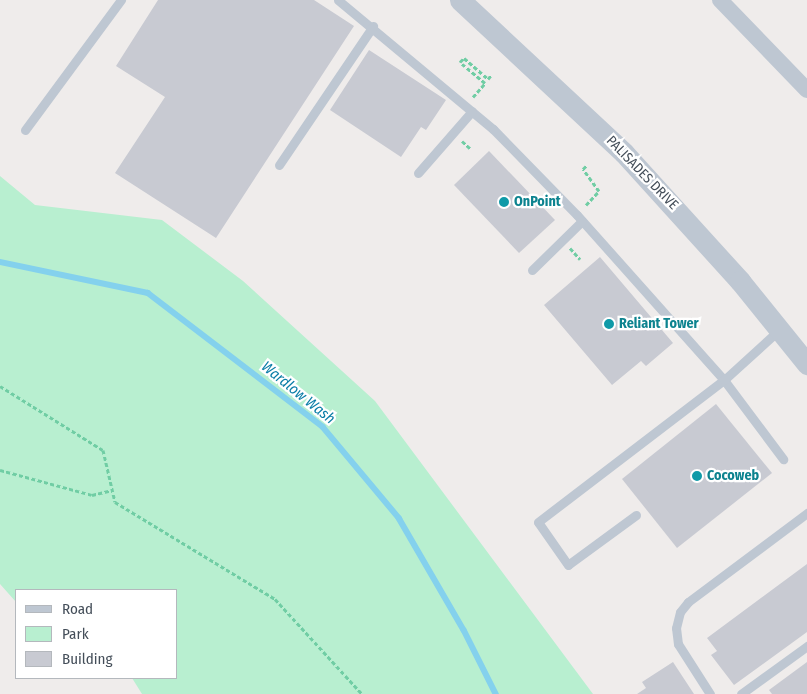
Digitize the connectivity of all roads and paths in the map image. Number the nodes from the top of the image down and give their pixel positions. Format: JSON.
{"nodes":[{"id":1,"x":120,"y":0,"type":"edge"},
{"id":2,"x":338,"y":0,"type":"edge"},
{"id":3,"x":460,"y":0,"type":"edge"},
{"id":4,"x":720,"y":0,"type":"edge"},
{"id":5,"x":373,"y":26,"type":"junction"},
{"id":6,"x":492,"y":74,"type":"dead end"},
{"id":7,"x":481,"y":87,"type":"dead end"},
{"id":8,"x":807,"y":90,"type":"edge"},
{"id":9,"x":472,"y":111,"type":"junction"},
{"id":10,"x":25,"y":130,"type":"dead end"},
{"id":11,"x":279,"y":165,"type":"dead end"},
{"id":12,"x":587,"y":165,"type":"dead end"},
{"id":13,"x":418,"y":173,"type":"dead end"},
{"id":14,"x":594,"y":197,"type":"dead end"},
{"id":15,"x":582,"y":221,"type":"junction"},
{"id":16,"x":532,"y":270,"type":"dead end"},
{"id":17,"x":781,"y":329,"type":"junction"},
{"id":18,"x":807,"y":364,"type":"edge"},
{"id":19,"x":724,"y":380,"type":"junction"},
{"id":20,"x":0,"y":386,"type":"edge"},
{"id":21,"x":783,"y":459,"type":"dead end"},
{"id":22,"x":0,"y":470,"type":"edge"},
{"id":23,"x":112,"y":490,"type":"junction"},
{"id":24,"x":807,"y":513,"type":"edge"},
{"id":25,"x":636,"y":515,"type":"dead end"},
{"id":26,"x":807,"y":646,"type":"edge"},
{"id":27,"x":362,"y":694,"type":"edge"},
{"id":28,"x":710,"y":694,"type":"edge"},
{"id":29,"x":741,"y":694,"type":"edge"}],
"edges":[{"from":1,"to":10,"type":"lane"},
{"from":2,"to":5,"type":"lane"},
{"from":3,"to":17,"type":"street","name":"PALISADES DRIVE"},
{"from":4,"to":8,"type":"street"},
{"from":5,"to":9,"type":"lane"},
{"from":5,"to":11,"type":"lane"},
{"from":6,"to":7,"type":"path"},
{"from":9,"to":13,"type":"lane"},
{"from":9,"to":15,"type":"lane"},
{"from":12,"to":14,"type":"path"},
{"from":15,"to":16,"type":"lane"},
{"from":15,"to":19,"type":"lane"},
{"from":17,"to":18,"type":"street","name":"PALISADES DRIVE"},
{"from":17,"to":19,"type":"lane"},
{"from":19,"to":21,"type":"lane"},
{"from":19,"to":25,"type":"lane"},
{"from":20,"to":23,"type":"path"},
{"from":22,"to":23,"type":"path"},
{"from":23,"to":27,"type":"path"},
{"from":24,"to":28,"type":"lane"},
{"from":26,"to":29,"type":"lane"}]}
